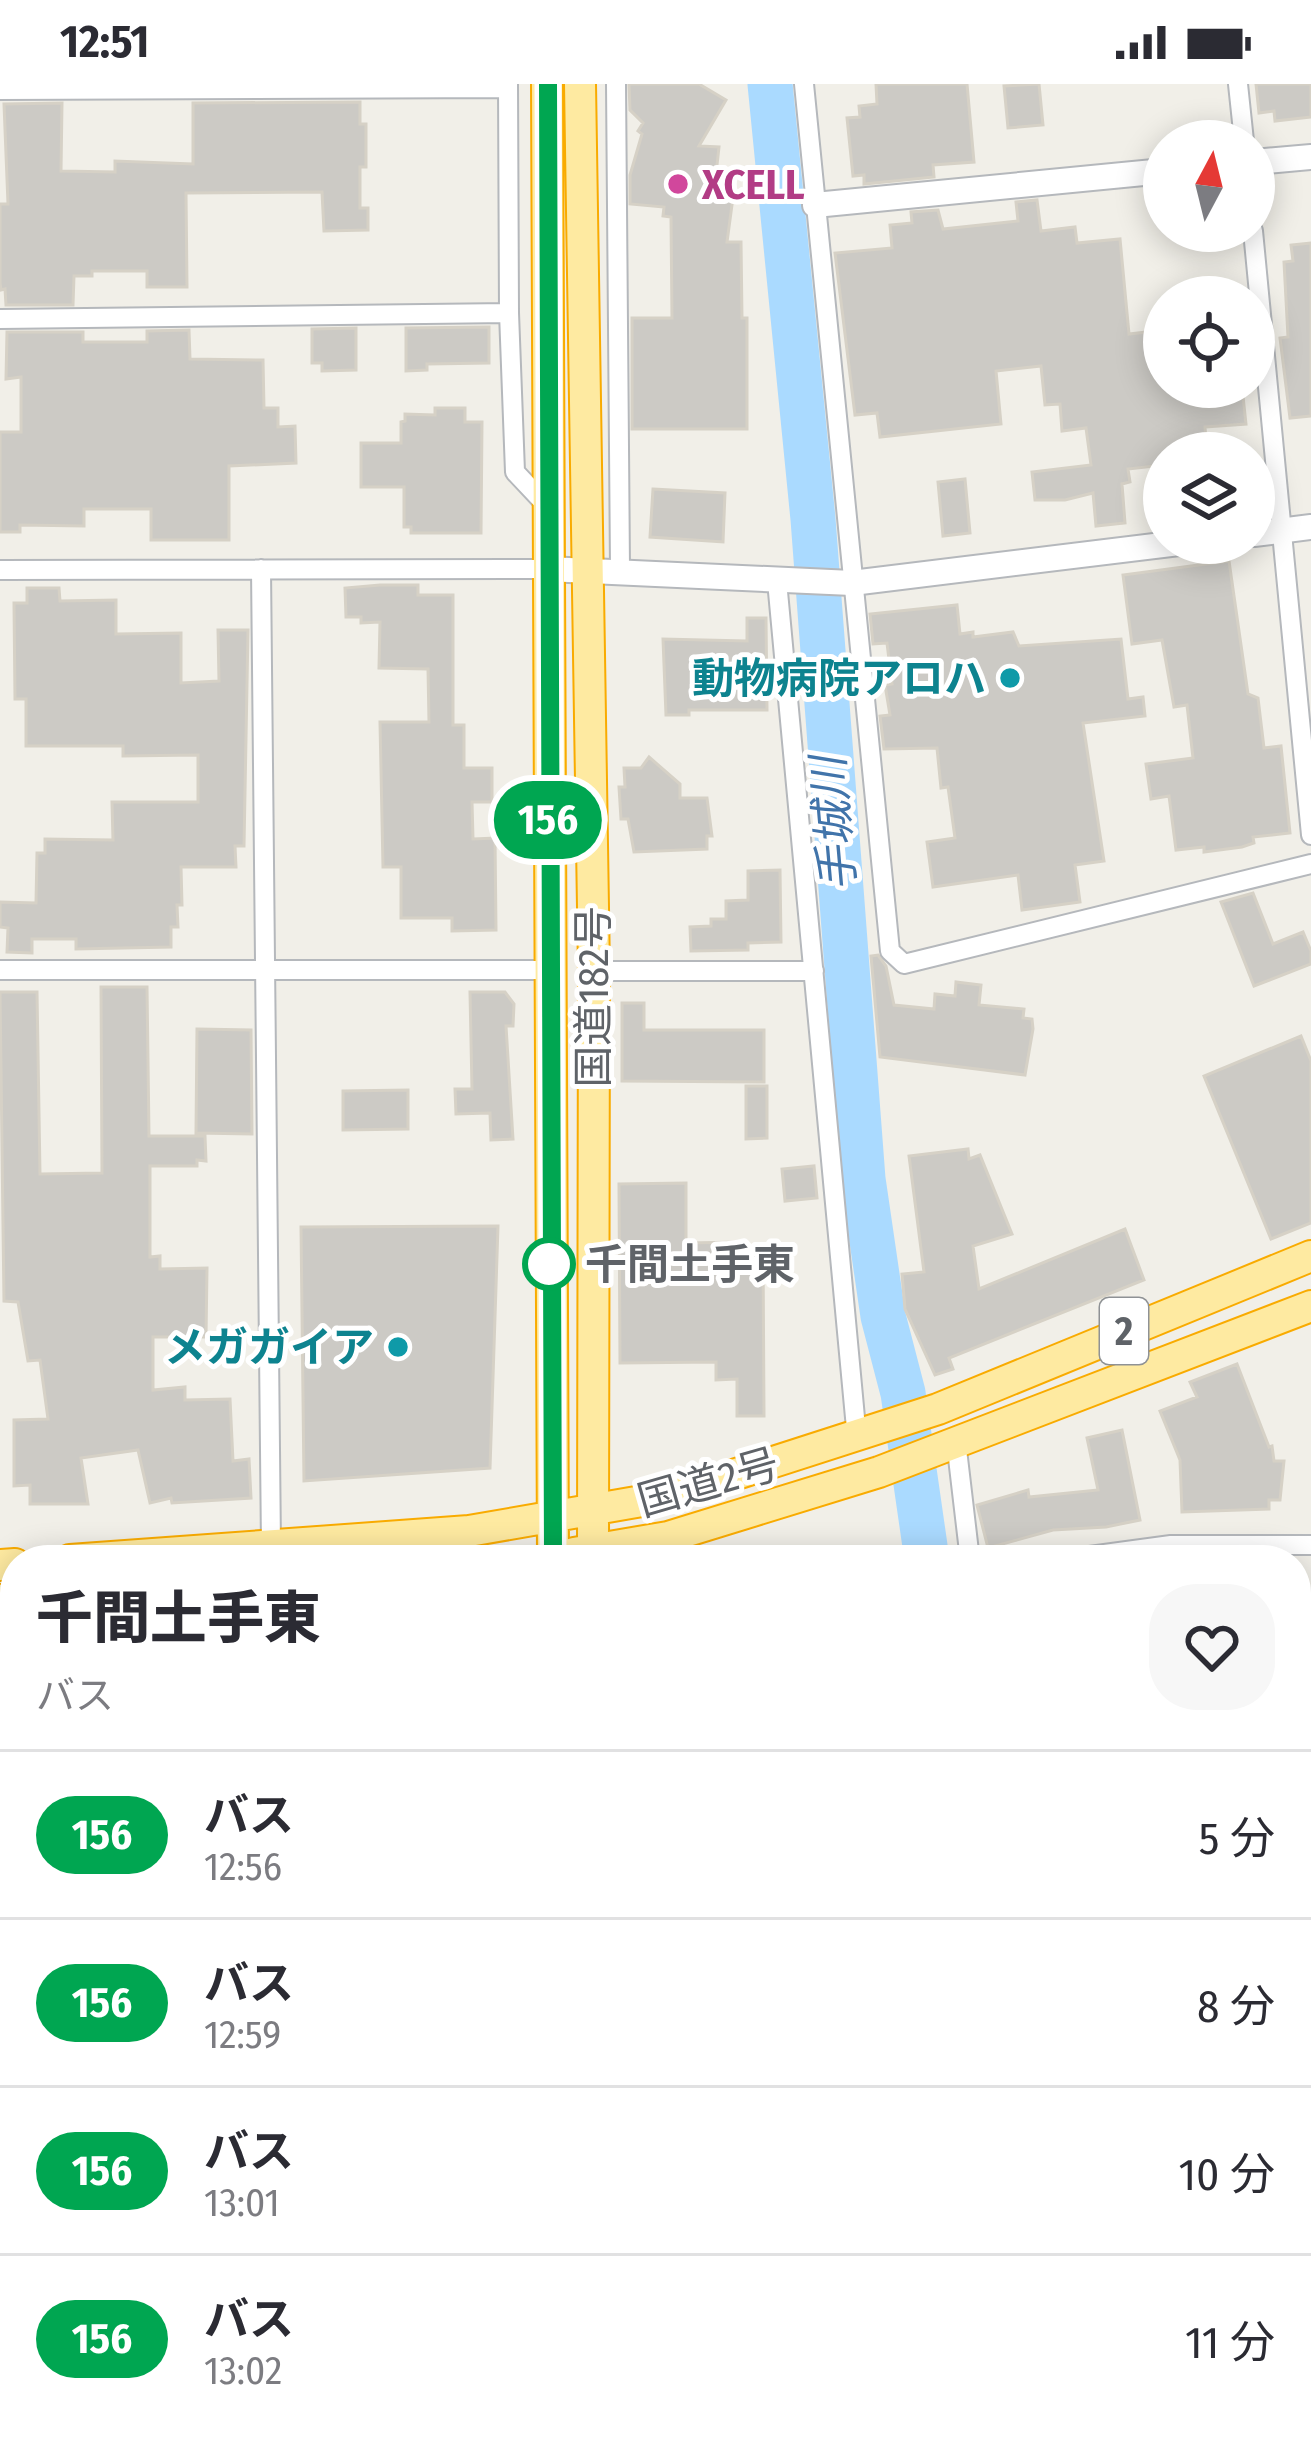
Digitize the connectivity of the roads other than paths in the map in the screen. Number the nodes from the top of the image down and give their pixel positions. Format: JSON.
{"nodes":[{"id":1,"x":548,"y":84,"type":"edge"},
{"id":2,"x":580,"y":84,"type":"edge"},
{"id":3,"x":616,"y":84,"type":"edge"},
{"id":4,"x":804,"y":84,"type":"edge"},
{"id":5,"x":1238,"y":84,"type":"edge"},
{"id":6,"x":508,"y":86,"type":"edge"},
{"id":7,"x":0,"y":90,"type":"edge"},
{"id":8,"x":1242,"y":120,"type":"edge"},
{"id":9,"x":1311,"y":157,"type":"edge"},
{"id":10,"x":1275,"y":160,"type":"edge"},
{"id":11,"x":1143,"y":172,"type":"edge"},
{"id":12,"x":815,"y":206,"type":"junction"},
{"id":13,"x":1255,"y":252,"type":"edge"},
{"id":14,"x":509,"y":313,"type":"junction"},
{"id":15,"x":0,"y":319,"type":"edge"},
{"id":16,"x":548,"y":506,"type":"junction"},
{"id":17,"x":1311,"y":527,"type":"edge"},
{"id":18,"x":1281,"y":531,"type":"junction"},
{"id":19,"x":1275,"y":532,"type":"edge"},
{"id":20,"x":1143,"y":547,"type":"edge"},
{"id":21,"x":261,"y":568,"type":"junction"},
{"id":22,"x":547,"y":569,"type":"junction"},
{"id":23,"x":604,"y":569,"type":"junction"},
{"id":24,"x":0,"y":570,"type":"edge"},
{"id":25,"x":783,"y":581,"type":"junction"},
{"id":26,"x":846,"y":583,"type":"junction"},
{"id":27,"x":1311,"y":835,"type":"edge"},
{"id":28,"x":1311,"y":864,"type":"edge"},
{"id":29,"x":268,"y":968,"type":"junction"},
{"id":30,"x":0,"y":970,"type":"edge"},
{"id":31,"x":548,"y":970,"type":"junction"},
{"id":32,"x":814,"y":970,"type":"junction"},
{"id":33,"x":594,"y":971,"type":"junction"},
{"id":34,"x":1311,"y":1256,"type":"edge"},
{"id":35,"x":1311,"y":1306,"type":"edge"},
{"id":36,"x":865,"y":1436,"type":"junction"},
{"id":37,"x":950,"y":1444,"type":"junction"},
{"id":38,"x":593,"y":1512,"type":"junction"},
{"id":39,"x":551,"y":1515,"type":"junction"},
{"id":40,"x":271,"y":1545,"type":"edge"},
{"id":41,"x":296,"y":1545,"type":"edge"},
{"id":42,"x":548,"y":1545,"type":"edge"},
{"id":43,"x":596,"y":1545,"type":"edge"},
{"id":44,"x":640,"y":1545,"type":"edge"},
{"id":45,"x":967,"y":1545,"type":"edge"},
{"id":46,"x":1171,"y":1545,"type":"edge"},
{"id":47,"x":1311,"y":1545,"type":"edge"}],
"edges":[{"from":1,"to":16,"type":"highway","name":"国道182号"},
{"from":2,"to":23,"type":"highway","name":"国道182号"},
{"from":3,"to":23,"type":"street"},
{"from":4,"to":12,"type":"street"},
{"from":5,"to":8,"type":"street"},
{"from":6,"to":7,"type":"street"},
{"from":6,"to":14,"type":"street"},
{"from":9,"to":10,"type":"street"},
{"from":11,"to":12,"type":"street"},
{"from":12,"to":26,"type":"street"},
{"from":13,"to":18,"type":"street"},
{"from":14,"to":15,"type":"street"},
{"from":14,"to":16,"type":"street"},
{"from":16,"to":22,"type":"highway","name":"国道182号"},
{"from":17,"to":18,"type":"street"},
{"from":18,"to":19,"type":"street"},
{"from":18,"to":27,"type":"street"},
{"from":20,"to":26,"type":"street"},
{"from":21,"to":22,"type":"street"},
{"from":21,"to":24,"type":"street"},
{"from":21,"to":29,"type":"street"},
{"from":22,"to":23,"type":"street"},
{"from":22,"to":31,"type":"highway","name":"国道182号"},
{"from":23,"to":25,"type":"street"},
{"from":23,"to":33,"type":"highway","name":"国道182号"},
{"from":25,"to":26,"type":"street"},
{"from":25,"to":32,"type":"street"},
{"from":26,"to":28,"type":"street"},
{"from":29,"to":30,"type":"street"},
{"from":29,"to":31,"type":"street"},
{"from":29,"to":40,"type":"street"},
{"from":31,"to":39,"type":"highway","name":"国道182号"},
{"from":32,"to":33,"type":"street"},
{"from":32,"to":36,"type":"street"},
{"from":33,"to":38,"type":"highway","name":"国道182号"},
{"from":34,"to":36,"type":"highway","name":"国道2号","number":"2"},
{"from":35,"to":37,"type":"highway","name":"国道2号","number":"2"},
{"from":36,"to":38,"type":"highway","name":"国道2号","number":"2"},
{"from":37,"to":44,"type":"highway","name":"国道2号","number":"2"},
{"from":37,"to":45,"type":"street"},
{"from":38,"to":39,"type":"highway","name":"国道2号","number":"2"},
{"from":38,"to":43,"type":"highway","name":"国道182号"},
{"from":39,"to":41,"type":"highway","name":"国道2号","number":"2"},
{"from":39,"to":42,"type":"highway","name":"国道182号"},
{"from":46,"to":47,"type":"street"}]}
